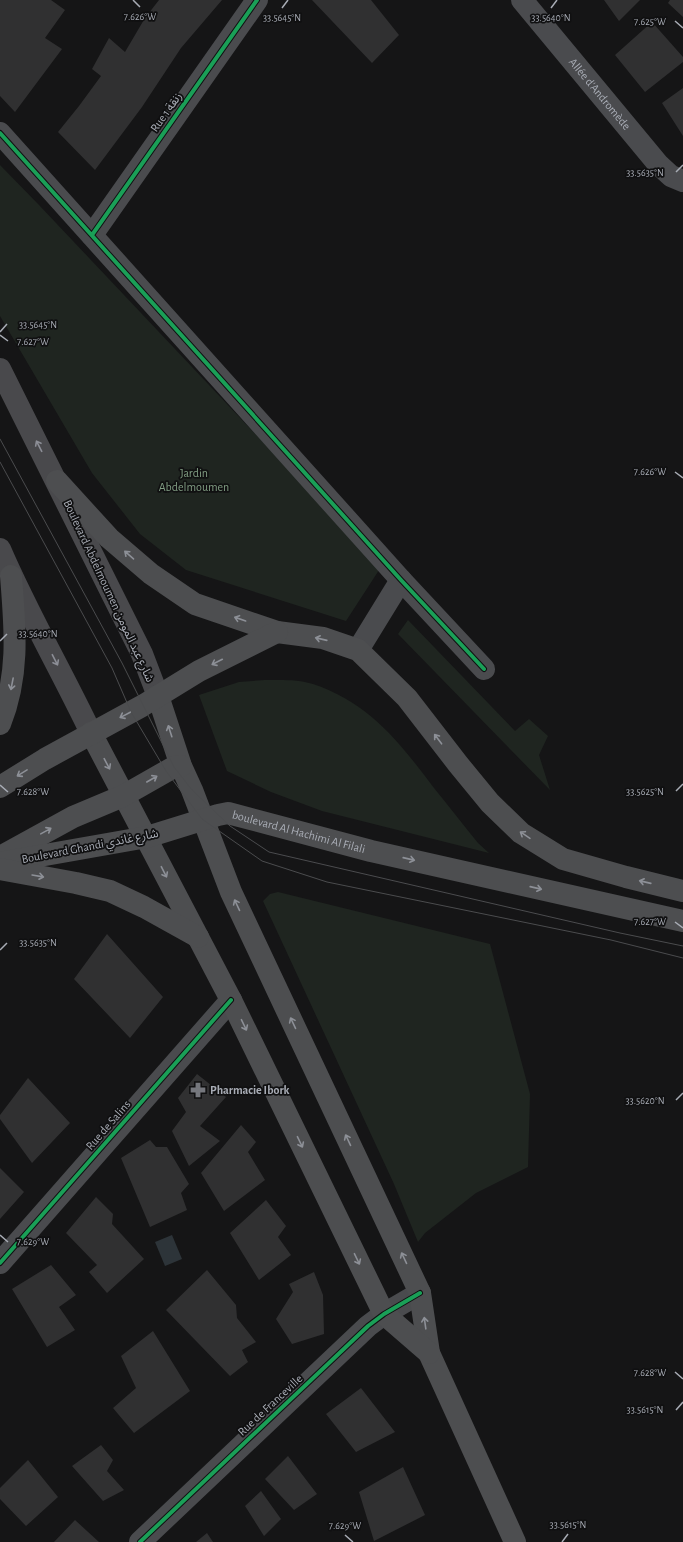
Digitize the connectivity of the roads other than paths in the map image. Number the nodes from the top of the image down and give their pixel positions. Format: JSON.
{"nodes":[{"id":1,"x":257,"y":0,"type":"edge"},
{"id":2,"x":522,"y":0,"type":"edge"},
{"id":3,"x":0,"y":133,"type":"edge"},
{"id":4,"x":683,"y":181,"type":"edge"},
{"id":5,"x":92,"y":235,"type":"junction"},
{"id":6,"x":0,"y":370,"type":"edge"},
{"id":7,"x":57,"y":481,"type":"junction"},
{"id":8,"x":0,"y":549,"type":"edge"},
{"id":9,"x":11,"y":576,"type":"junction"},
{"id":10,"x":401,"y":580,"type":"junction"},
{"id":11,"x":277,"y":632,"type":"junction"},
{"id":12,"x":358,"y":650,"type":"junction"},
{"id":13,"x":484,"y":669,"type":"dead end"},
{"id":14,"x":158,"y":696,"type":"junction"},
{"id":15,"x":0,"y":724,"type":"edge"},
{"id":16,"x":91,"y":733,"type":"junction"},
{"id":17,"x":181,"y":766,"type":"junction"},
{"id":18,"x":0,"y":787,"type":"edge"},
{"id":19,"x":123,"y":796,"type":"junction"},
{"id":20,"x":202,"y":819,"type":"junction"},
{"id":21,"x":147,"y":837,"type":"junction"},
{"id":22,"x":0,"y":857,"type":"edge"},
{"id":23,"x":0,"y":863,"type":"edge"},
{"id":24,"x":0,"y":869,"type":"edge"},
{"id":25,"x":683,"y":891,"type":"edge"},
{"id":26,"x":683,"y":921,"type":"edge"},
{"id":27,"x":198,"y":937,"type":"junction"},
{"id":28,"x":231,"y":1000,"type":"junction"},
{"id":29,"x":0,"y":1264,"type":"edge"},
{"id":30,"x":420,"y":1293,"type":"junction"},
{"id":31,"x":384,"y":1314,"type":"junction"},
{"id":32,"x":429,"y":1353,"type":"junction"},
{"id":33,"x":140,"y":1542,"type":"edge"},
{"id":34,"x":515,"y":1542,"type":"edge"}],
"edges":[{"from":1,"to":5,"type":"street","name":"Rue 1 زنقة"},
{"from":2,"to":4,"type":"street","name":"Allée d'Andromède"},
{"from":3,"to":5,"type":"street"},
{"from":5,"to":10,"type":"street"},
{"from":7,"to":6,"type":"main road","name":"Boulevard Abdelmoumen شارع عبد المومن","one_way":true},
{"from":11,"to":7,"type":"main road","one_way":true},
{"from":7,"to":14,"type":"main road","name":"Boulevard Abdelmoumen شارع عبد المومن"},
{"from":8,"to":9,"type":"main road"},
{"from":9,"to":15,"type":"main road","one_way":true},
{"from":9,"to":16,"type":"main road","one_way":true},
{"from":10,"to":12,"type":"street"},
{"from":10,"to":13,"type":"street"},
{"from":12,"to":11,"type":"main road","one_way":true},
{"from":11,"to":14,"type":"main road","one_way":true},
{"from":25,"to":12,"type":"main road","one_way":true},
{"from":14,"to":16,"type":"main road","one_way":true},
{"from":17,"to":14,"type":"main road","name":"Boulevard Abdelmoumen شارع عبد المومن","one_way":true},
{"from":16,"to":18,"type":"main road","one_way":true},
{"from":16,"to":19,"type":"main road","one_way":true},
{"from":19,"to":17,"type":"main road","name":"Boulevard Ghandi شارع غاندي","one_way":true},
{"from":17,"to":20,"type":"main road","name":"Boulevard Abdelmoumen شارع عبد المومن"},
{"from":19,"to":21,"type":"main road"},
{"from":22,"to":19,"type":"main road","name":"Boulevard Ghandi شارع غاندي","one_way":true},
{"from":20,"to":21,"type":"main road","name":"Boulevard Ghandi شارع غاندي"},
{"from":20,"to":26,"type":"main road","name":"boulevard Al Hachimi Al Filali","one_way":true},
{"from":30,"to":20,"type":"main road","name":"Boulevard Abdelmoumen شارع عبد المومن","one_way":true},
{"from":21,"to":23,"type":"main road","name":"Boulevard Ghandi شارع غاندي"},
{"from":21,"to":27,"type":"main road","one_way":true},
{"from":24,"to":27,"type":"main road","one_way":true},
{"from":27,"to":28,"type":"main road"},
{"from":28,"to":29,"type":"street","name":"Rue de Salins"},
{"from":28,"to":31,"type":"main road","one_way":true},
{"from":30,"to":31,"type":"street","name":"Rue de Franceville"},
{"from":32,"to":30,"type":"main road","name":"Boulevard Abdelmoumen شارع عبد المومن","one_way":true},
{"from":31,"to":32,"type":"main road"},
{"from":31,"to":33,"type":"street","name":"Rue de Franceville"},
{"from":32,"to":34,"type":"main road"}]}
